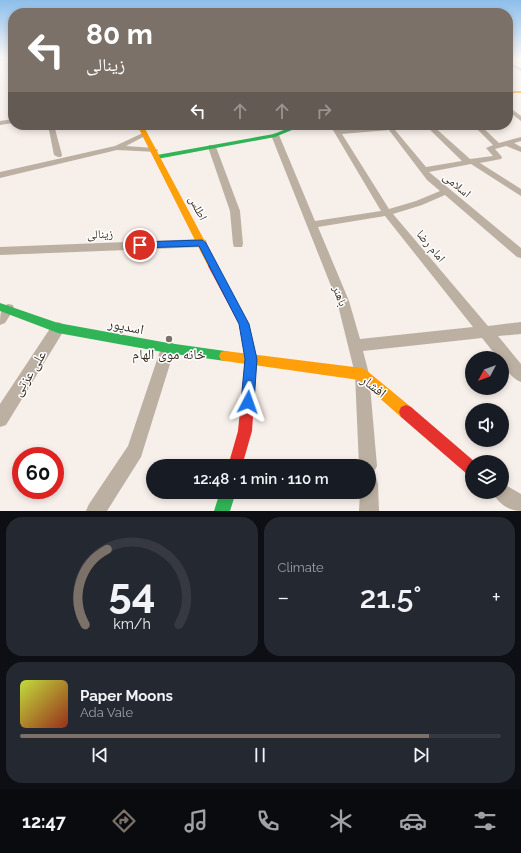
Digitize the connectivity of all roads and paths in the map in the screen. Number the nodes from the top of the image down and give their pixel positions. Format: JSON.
{"nodes":[{"id":1,"x":53,"y":130,"type":"edge"},
{"id":2,"x":143,"y":130,"type":"edge"},
{"id":3,"x":288,"y":130,"type":"edge"},
{"id":4,"x":336,"y":130,"type":"edge"},
{"id":5,"x":357,"y":130,"type":"edge"},
{"id":6,"x":373,"y":130,"type":"edge"},
{"id":7,"x":391,"y":130,"type":"edge"},
{"id":8,"x":434,"y":130,"type":"edge"},
{"id":9,"x":481,"y":130,"type":"edge"},
{"id":10,"x":146,"y":134,"type":"junction"},
{"id":11,"x":275,"y":135,"type":"junction"},
{"id":12,"x":521,"y":139,"type":"edge"},
{"id":13,"x":507,"y":143,"type":"junction"},
{"id":14,"x":497,"y":145,"type":"junction"},
{"id":15,"x":212,"y":147,"type":"junction"},
{"id":16,"x":117,"y":148,"type":"junction"},
{"id":17,"x":521,"y":150,"type":"edge"},
{"id":18,"x":156,"y":154,"type":"junction"},
{"id":19,"x":58,"y":155,"type":"dead end"},
{"id":20,"x":470,"y":161,"type":"junction"},
{"id":21,"x":424,"y":170,"type":"junction"},
{"id":22,"x":0,"y":175,"type":"edge"},
{"id":23,"x":446,"y":191,"type":"junction"},
{"id":24,"x":521,"y":193,"type":"edge"},
{"id":25,"x":387,"y":213,"type":"junction"},
{"id":26,"x":312,"y":225,"type":"junction"},
{"id":27,"x":202,"y":243,"type":"junction"},
{"id":28,"x":238,"y":244,"type":"dead end"},
{"id":29,"x":0,"y":251,"type":"edge"},
{"id":30,"x":521,"y":254,"type":"edge"},
{"id":31,"x":3,"y":312,"type":"edge"},
{"id":32,"x":58,"y":328,"type":"junction"},
{"id":33,"x":521,"y":328,"type":"edge"},
{"id":34,"x":486,"y":332,"type":"junction"},
{"id":35,"x":354,"y":346,"type":"junction"},
{"id":36,"x":168,"y":348,"type":"junction"},
{"id":37,"x":251,"y":359,"type":"junction"},
{"id":38,"x":362,"y":374,"type":"junction"},
{"id":39,"x":521,"y":375,"type":"edge"},
{"id":40,"x":0,"y":419,"type":"edge"},
{"id":41,"x":237,"y":459,"type":"edge"},
{"id":42,"x":368,"y":459,"type":"edge"},
{"id":43,"x":465,"y":463,"type":"edge"},
{"id":44,"x":509,"y":497,"type":"edge"},
{"id":45,"x":226,"y":499,"type":"edge"},
{"id":46,"x":369,"y":499,"type":"edge"},
{"id":47,"x":521,"y":506,"type":"edge"},
{"id":48,"x":96,"y":511,"type":"edge"},
{"id":49,"x":222,"y":511,"type":"edge"},
{"id":50,"x":369,"y":511,"type":"edge"}],
"edges":[{"from":1,"to":19,"type":"street"},
{"from":2,"to":10,"type":"main road","name":"اطلس"},
{"from":3,"to":11,"type":"main road"},
{"from":4,"to":25,"type":"street","name":"امام رضا"},
{"from":5,"to":6,"type":"street"},
{"from":7,"to":21,"type":"street","name":"اسلامی"},
{"from":8,"to":20,"type":"street"},
{"from":9,"to":14,"type":"street"},
{"from":10,"to":16,"type":"street"},
{"from":10,"to":18,"type":"main road","name":"اطلس"},
{"from":11,"to":15,"type":"main road"},
{"from":11,"to":26,"type":"street","name":"باهنر"},
{"from":12,"to":13,"type":"street"},
{"from":13,"to":14,"type":"street"},
{"from":13,"to":17,"type":"street"},
{"from":14,"to":20,"type":"street"},
{"from":15,"to":18,"type":"main road"},
{"from":15,"to":28,"type":"street"},
{"from":16,"to":18,"type":"street"},
{"from":16,"to":22,"type":"street"},
{"from":18,"to":27,"type":"main road","name":"اطلس"},
{"from":20,"to":21,"type":"street"},
{"from":20,"to":24,"type":"street"},
{"from":21,"to":23,"type":"street","name":"اسلامی"},
{"from":23,"to":25,"type":"street"},
{"from":23,"to":30,"type":"street","name":"اسلامی"},
{"from":25,"to":26,"type":"street"},
{"from":25,"to":34,"type":"street","name":"امام رضا"},
{"from":26,"to":35,"type":"street","name":"باهنر"},
{"from":27,"to":29,"type":"street","name":"زینالی"},
{"from":27,"to":37,"type":"main road","name":"اطلس"},
{"from":31,"to":32,"type":"main road","name":"اسدپور"},
{"from":32,"to":36,"type":"main road","name":"اسدپور"},
{"from":32,"to":40,"type":"street","name":"علی عزتی"},
{"from":33,"to":34,"type":"street"},
{"from":34,"to":35,"type":"street"},
{"from":34,"to":39,"type":"street","name":"امام رضا"},
{"from":35,"to":38,"type":"street","name":"باهنر"},
{"from":36,"to":37,"type":"main road","name":"اسدپور"},
{"from":36,"to":48,"type":"street"},
{"from":37,"to":38,"type":"main road","name":"افشار"},
{"from":37,"to":41,"type":"main road","name":"اطلس"},
{"from":38,"to":42,"type":"street","name":"باهنر"},
{"from":38,"to":43,"type":"main road","name":"افشار"},
{"from":44,"to":47,"type":"street"},
{"from":45,"to":49,"type":"main road"},
{"from":46,"to":50,"type":"street"}]}
